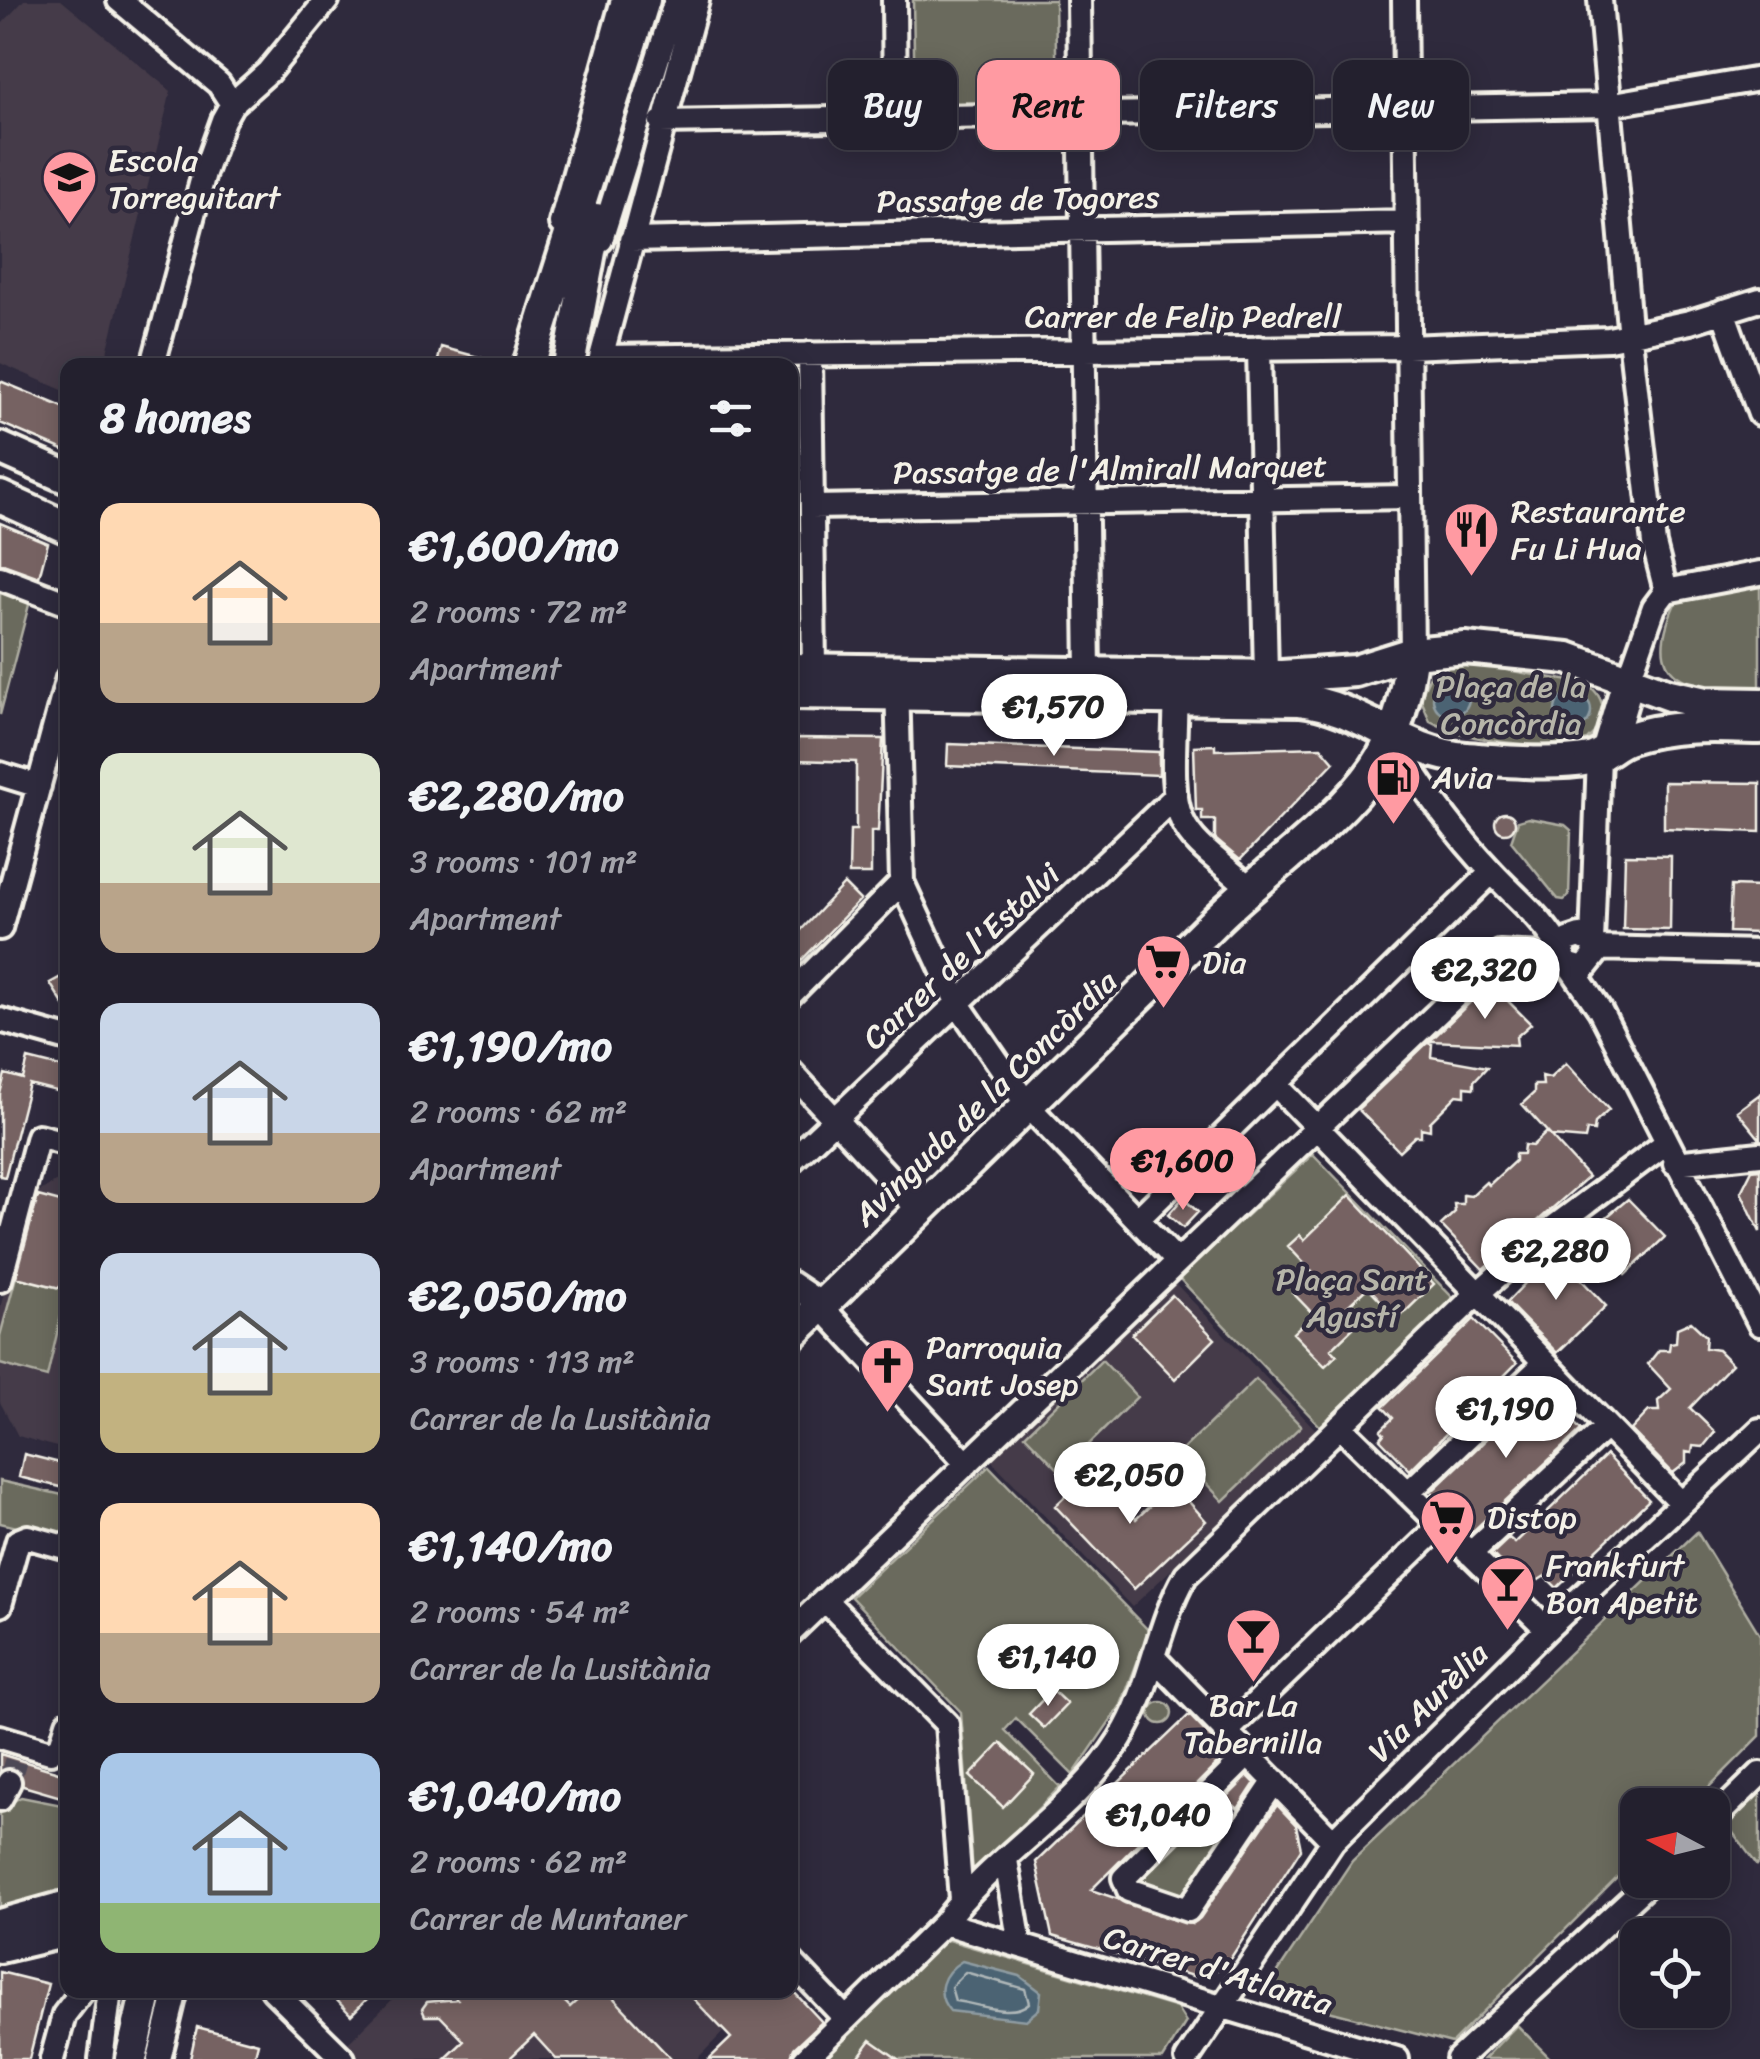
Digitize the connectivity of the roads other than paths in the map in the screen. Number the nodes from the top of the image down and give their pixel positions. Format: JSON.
{"nodes":[{"id":1,"x":119,"y":0,"type":"edge"},
{"id":2,"x":624,"y":0,"type":"edge"},
{"id":3,"x":644,"y":0,"type":"edge"},
{"id":4,"x":660,"y":0,"type":"edge"},
{"id":5,"x":676,"y":0,"type":"edge"},
{"id":6,"x":696,"y":0,"type":"edge"},
{"id":7,"x":894,"y":0,"type":"edge"},
{"id":8,"x":1079,"y":0,"type":"edge"},
{"id":9,"x":1404,"y":0,"type":"edge"},
{"id":10,"x":1600,"y":0,"type":"edge"},
{"id":11,"x":319,"y":3,"type":"edge"},
{"id":12,"x":895,"y":60,"type":"edge"},
{"id":13,"x":1081,"y":60,"type":"edge"},
{"id":14,"x":1405,"y":60,"type":"edge"},
{"id":15,"x":1760,"y":78,"type":"edge"},
{"id":16,"x":232,"y":104,"type":"junction"},
{"id":17,"x":1608,"y":105,"type":"junction"},
{"id":18,"x":1469,"y":108,"type":"edge"},
{"id":19,"x":1333,"y":111,"type":"edge"},
{"id":20,"x":1120,"y":115,"type":"edge"},
{"id":21,"x":828,"y":120,"type":"edge"},
{"id":22,"x":661,"y":122,"type":"junction"},
{"id":23,"x":1083,"y":150,"type":"edge"},
{"id":24,"x":1406,"y":150,"type":"edge"},
{"id":25,"x":1407,"y":222,"type":"junction"},
{"id":26,"x":1082,"y":231,"type":"junction"},
{"id":27,"x":631,"y":240,"type":"junction"},
{"id":28,"x":569,"y":280,"type":"junction"},
{"id":29,"x":1760,"y":300,"type":"edge"},
{"id":30,"x":1723,"y":311,"type":"junction"},
{"id":31,"x":1630,"y":338,"type":"junction"},
{"id":32,"x":1406,"y":346,"type":"junction"},
{"id":33,"x":1084,"y":348,"type":"junction"},
{"id":34,"x":1258,"y":348,"type":"junction"},
{"id":35,"x":810,"y":354,"type":"junction"},
{"id":36,"x":154,"y":358,"type":"edge"},
{"id":37,"x":532,"y":358,"type":"edge"},
{"id":38,"x":568,"y":358,"type":"edge"},
{"id":39,"x":601,"y":358,"type":"edge"},
{"id":40,"x":690,"y":358,"type":"edge"},
{"id":41,"x":1760,"y":414,"type":"edge"},
{"id":42,"x":0,"y":448,"type":"edge"},
{"id":43,"x":60,"y":474,"type":"edge"},
{"id":44,"x":0,"y":497,"type":"edge"},
{"id":45,"x":1408,"y":498,"type":"junction"},
{"id":46,"x":1262,"y":499,"type":"junction"},
{"id":47,"x":1086,"y":502,"type":"junction"},
{"id":48,"x":812,"y":507,"type":"junction"},
{"id":49,"x":60,"y":524,"type":"edge"},
{"id":50,"x":1760,"y":573,"type":"edge"},
{"id":51,"x":0,"y":578,"type":"edge"},
{"id":52,"x":1666,"y":590,"type":"junction"},
{"id":53,"x":60,"y":601,"type":"edge"},
{"id":54,"x":1412,"y":653,"type":"junction"},
{"id":55,"x":802,"y":670,"type":"edge"},
{"id":56,"x":1088,"y":674,"type":"junction"},
{"id":57,"x":1266,"y":676,"type":"junction"},
{"id":58,"x":1628,"y":678,"type":"junction"},
{"id":59,"x":897,"y":682,"type":"junction"},
{"id":60,"x":1175,"y":686,"type":"junction"},
{"id":61,"x":798,"y":692,"type":"edge"},
{"id":62,"x":1760,"y":704,"type":"edge"},
{"id":63,"x":60,"y":707,"type":"edge"},
{"id":64,"x":1760,"y":728,"type":"edge"},
{"id":65,"x":1391,"y":736,"type":"junction"},
{"id":66,"x":1604,"y":752,"type":"junction"},
{"id":67,"x":0,"y":774,"type":"edge"},
{"id":68,"x":38,"y":786,"type":"junction"},
{"id":69,"x":1176,"y":796,"type":"junction"},
{"id":70,"x":1492,"y":872,"type":"junction"},
{"id":71,"x":902,"y":882,"type":"junction"},
{"id":72,"x":1249,"y":888,"type":"junction"},
{"id":73,"x":0,"y":928,"type":"edge"},
{"id":74,"x":1579,"y":952,"type":"junction"},
{"id":75,"x":1760,"y":952,"type":"edge"},
{"id":76,"x":798,"y":987,"type":"edge"},
{"id":77,"x":958,"y":1004,"type":"junction"},
{"id":78,"x":0,"y":1020,"type":"edge"},
{"id":79,"x":60,"y":1037,"type":"edge"},
{"id":80,"x":798,"y":1080,"type":"edge"},
{"id":81,"x":1276,"y":1085,"type":"junction"},
{"id":82,"x":1028,"y":1106,"type":"junction"},
{"id":83,"x":835,"y":1120,"type":"junction"},
{"id":84,"x":1316,"y":1128,"type":"junction"},
{"id":85,"x":60,"y":1142,"type":"edge"},
{"id":86,"x":1671,"y":1153,"type":"junction"},
{"id":87,"x":1760,"y":1154,"type":"edge"},
{"id":88,"x":798,"y":1155,"type":"edge"},
{"id":89,"x":920,"y":1211,"type":"junction"},
{"id":90,"x":1139,"y":1218,"type":"junction"},
{"id":91,"x":1177,"y":1262,"type":"junction"},
{"id":92,"x":0,"y":1280,"type":"edge"},
{"id":93,"x":798,"y":1288,"type":"edge"},
{"id":94,"x":1476,"y":1295,"type":"junction"},
{"id":95,"x":821,"y":1307,"type":"junction"},
{"id":96,"x":1760,"y":1324,"type":"edge"},
{"id":97,"x":798,"y":1329,"type":"edge"},
{"id":98,"x":1544,"y":1364,"type":"junction"},
{"id":99,"x":1340,"y":1426,"type":"junction"},
{"id":100,"x":1606,"y":1427,"type":"junction"},
{"id":101,"x":1760,"y":1430,"type":"edge"},
{"id":102,"x":967,"y":1464,"type":"junction"},
{"id":103,"x":1408,"y":1492,"type":"junction"},
{"id":104,"x":1680,"y":1502,"type":"junction"},
{"id":105,"x":1441,"y":1525,"type":"junction"},
{"id":106,"x":60,"y":1546,"type":"edge"},
{"id":107,"x":1470,"y":1554,"type":"junction"},
{"id":108,"x":1,"y":1599,"type":"edge"},
{"id":109,"x":825,"y":1600,"type":"junction"},
{"id":110,"x":798,"y":1625,"type":"edge"},
{"id":111,"x":1547,"y":1630,"type":"junction"},
{"id":112,"x":1155,"y":1659,"type":"junction"},
{"id":113,"x":1226,"y":1731,"type":"junction"},
{"id":114,"x":60,"y":1747,"type":"edge"},
{"id":115,"x":1249,"y":1754,"type":"junction"},
{"id":116,"x":9,"y":1764,"type":"edge"},
{"id":117,"x":1760,"y":1774,"type":"edge"},
{"id":118,"x":1275,"y":1781,"type":"junction"},
{"id":119,"x":1730,"y":1803,"type":"edge"},
{"id":120,"x":1333,"y":1841,"type":"junction"},
{"id":121,"x":1006,"y":1860,"type":"junction"},
{"id":122,"x":1632,"y":1898,"type":"edge"},
{"id":123,"x":961,"y":1899,"type":"junction"},
{"id":124,"x":60,"y":1908,"type":"edge"},
{"id":125,"x":944,"y":1923,"type":"junction"},
{"id":126,"x":0,"y":1925,"type":"edge"},
{"id":127,"x":60,"y":1934,"type":"edge"},
{"id":128,"x":1020,"y":1945,"type":"junction"},
{"id":129,"x":0,"y":1947,"type":"edge"},
{"id":130,"x":798,"y":1968,"type":"edge"},
{"id":131,"x":78,"y":1998,"type":"edge"},
{"id":132,"x":109,"y":1998,"type":"edge"},
{"id":133,"x":131,"y":1998,"type":"edge"},
{"id":134,"x":145,"y":1998,"type":"edge"},
{"id":135,"x":174,"y":1998,"type":"edge"},
{"id":136,"x":281,"y":1998,"type":"edge"},
{"id":137,"x":1222,"y":2004,"type":"junction"},
{"id":138,"x":846,"y":2019,"type":"junction"},
{"id":139,"x":52,"y":2059,"type":"edge"},
{"id":140,"x":101,"y":2059,"type":"edge"},
{"id":141,"x":118,"y":2059,"type":"edge"},
{"id":142,"x":131,"y":2059,"type":"edge"},
{"id":143,"x":159,"y":2059,"type":"edge"},
{"id":144,"x":343,"y":2059,"type":"edge"},
{"id":145,"x":805,"y":2059,"type":"edge"},
{"id":146,"x":1187,"y":2059,"type":"edge"},
{"id":147,"x":1397,"y":2059,"type":"edge"},
{"id":148,"x":1458,"y":2059,"type":"edge"}],
"edges":[{"from":1,"to":16,"type":"street"},
{"from":2,"to":28,"type":"street"},
{"from":3,"to":28,"type":"main road"},
{"from":4,"to":28,"type":"main road"},
{"from":5,"to":28,"type":"street"},
{"from":6,"to":22,"type":"street"},
{"from":7,"to":12,"type":"street"},
{"from":8,"to":13,"type":"street"},
{"from":9,"to":14,"type":"street"},
{"from":10,"to":17,"type":"street"},
{"from":11,"to":16,"type":"street"},
{"from":15,"to":17,"type":"street"},
{"from":16,"to":36,"type":"street"},
{"from":17,"to":18,"type":"street"},
{"from":17,"to":31,"type":"street"},
{"from":19,"to":20,"type":"street"},
{"from":21,"to":22,"type":"street"},
{"from":22,"to":27,"type":"street"},
{"from":23,"to":26,"type":"street"},
{"from":24,"to":25,"type":"street"},
{"from":25,"to":26,"type":"street","name":"Passatge de Togores"},
{"from":25,"to":32,"type":"street"},
{"from":26,"to":27,"type":"street","name":"Passatge de Togores"},
{"from":26,"to":33,"type":"street"},
{"from":27,"to":39,"type":"street"},
{"from":28,"to":37,"type":"main road"},
{"from":28,"to":38,"type":"main road"},
{"from":29,"to":30,"type":"street","name":"Carrer de Felip Pedrell"},
{"from":30,"to":31,"type":"street","name":"Carrer de Felip Pedrell"},
{"from":30,"to":41,"type":"street"},
{"from":31,"to":32,"type":"street","name":"Carrer de Felip Pedrell"},
{"from":31,"to":52,"type":"street"},
{"from":32,"to":34,"type":"street","name":"Carrer de Felip Pedrell"},
{"from":32,"to":45,"type":"street"},
{"from":33,"to":34,"type":"street","name":"Carrer de Felip Pedrell"},
{"from":33,"to":35,"type":"street","name":"Carrer de Felip Pedrell"},
{"from":33,"to":47,"type":"street"},
{"from":34,"to":46,"type":"street"},
{"from":35,"to":40,"type":"street","name":"Carrer de Felip Pedrell"},
{"from":35,"to":48,"type":"street"},
{"from":42,"to":43,"type":"main road"},
{"from":44,"to":49,"type":"main road"},
{"from":45,"to":46,"type":"street","name":"Passatge de l'Almirall Marquet"},
{"from":45,"to":54,"type":"street"},
{"from":46,"to":47,"type":"street","name":"Passatge de l'Almirall Marquet"},
{"from":46,"to":57,"type":"street"},
{"from":47,"to":48,"type":"street","name":"Passatge de l'Almirall Marquet"},
{"from":47,"to":56,"type":"street"},
{"from":48,"to":55,"type":"street"},
{"from":50,"to":52,"type":"street"},
{"from":51,"to":53,"type":"street"},
{"from":52,"to":58,"type":"street"},
{"from":54,"to":57,"type":"main road"},
{"from":54,"to":58,"type":"main road"},
{"from":54,"to":65,"type":"main road"},
{"from":55,"to":59,"type":"main road"},
{"from":56,"to":59,"type":"main road"},
{"from":56,"to":60,"type":"main road"},
{"from":57,"to":60,"type":"main road"},
{"from":58,"to":62,"type":"main road"},
{"from":58,"to":66,"type":"main road"},
{"from":59,"to":60,"type":"main road"},
{"from":59,"to":61,"type":"main road"},
{"from":59,"to":71,"type":"street"},
{"from":60,"to":65,"type":"main road"},
{"from":60,"to":69,"type":"street"},
{"from":63,"to":68,"type":"street"},
{"from":64,"to":66,"type":"main road"},
{"from":65,"to":66,"type":"main road"},
{"from":65,"to":70,"type":"street"},
{"from":65,"to":72,"type":"main road","name":"Avinguda de la Concòrdia"},
{"from":66,"to":74,"type":"street"},
{"from":67,"to":68,"type":"street"},
{"from":68,"to":73,"type":"street"},
{"from":69,"to":72,"type":"street"},
{"from":69,"to":77,"type":"street","name":"Carrer de l'Estalvi"},
{"from":70,"to":74,"type":"street"},
{"from":70,"to":81,"type":"street"},
{"from":71,"to":76,"type":"street"},
{"from":71,"to":77,"type":"street"},
{"from":72,"to":82,"type":"main road","name":"Avinguda de la Concòrdia"},
{"from":74,"to":75,"type":"street"},
{"from":74,"to":84,"type":"street"},
{"from":74,"to":86,"type":"street"},
{"from":77,"to":82,"type":"street"},
{"from":77,"to":83,"type":"street","name":"Carrer de l'Estalvi"},
{"from":78,"to":79,"type":"street"},
{"from":80,"to":83,"type":"street"},
{"from":81,"to":84,"type":"street"},
{"from":81,"to":90,"type":"street"},
{"from":82,"to":89,"type":"main road","name":"Avinguda de la Concòrdia"},
{"from":82,"to":90,"type":"street"},
{"from":83,"to":88,"type":"street","name":"Carrer de l'Estalvi"},
{"from":83,"to":89,"type":"street"},
{"from":84,"to":91,"type":"street"},
{"from":84,"to":94,"type":"street"},
{"from":85,"to":92,"type":"street"},
{"from":86,"to":87,"type":"street"},
{"from":86,"to":94,"type":"street"},
{"from":86,"to":96,"type":"street"},
{"from":89,"to":95,"type":"main road","name":"Avinguda de la Concòrdia"},
{"from":90,"to":91,"type":"street"},
{"from":91,"to":102,"type":"street"},
{"from":93,"to":95,"type":"street"},
{"from":94,"to":98,"type":"street"},
{"from":94,"to":99,"type":"street"},
{"from":95,"to":97,"type":"main road","name":"Avinguda de la Concòrdia"},
{"from":95,"to":102,"type":"street"},
{"from":98,"to":100,"type":"street"},
{"from":98,"to":103,"type":"street"},
{"from":99,"to":103,"type":"street"},
{"from":99,"to":112,"type":"street"},
{"from":100,"to":104,"type":"street"},
{"from":100,"to":107,"type":"street"},
{"from":101,"to":104,"type":"street","name":"Via Aurèlia"},
{"from":102,"to":109,"type":"street"},
{"from":103,"to":105,"type":"street"},
{"from":104,"to":111,"type":"street","name":"Via Aurèlia"},
{"from":105,"to":107,"type":"street"},
{"from":105,"to":113,"type":"street"},
{"from":106,"to":108,"type":"street"},
{"from":107,"to":111,"type":"street"},
{"from":109,"to":110,"type":"street"},
{"from":109,"to":123,"type":"street"},
{"from":111,"to":120,"type":"street","name":"Via Aurèlia"},
{"from":112,"to":113,"type":"street"},
{"from":112,"to":121,"type":"street"},
{"from":113,"to":115,"type":"street"},
{"from":114,"to":116,"type":"street"},
{"from":115,"to":118,"type":"street"},
{"from":115,"to":118,"type":"street"},
{"from":117,"to":119,"type":"street"},
{"from":118,"to":120,"type":"street"},
{"from":120,"to":137,"type":"street","name":"Via Aurèlia"},
{"from":121,"to":123,"type":"street"},
{"from":121,"to":128,"type":"street"},
{"from":122,"to":148,"type":"street"},
{"from":123,"to":125,"type":"street"},
{"from":124,"to":126,"type":"main road"},
{"from":125,"to":128,"type":"street","name":"Carrer d'Atlanta"},
{"from":125,"to":138,"type":"street"},
{"from":127,"to":129,"type":"main road"},
{"from":128,"to":137,"type":"street","name":"Carrer d'Atlanta"},
{"from":130,"to":138,"type":"street"},
{"from":131,"to":139,"type":"street"},
{"from":132,"to":140,"type":"street"},
{"from":133,"to":141,"type":"main road"},
{"from":134,"to":142,"type":"main road"},
{"from":135,"to":143,"type":"street"},
{"from":136,"to":144,"type":"street"},
{"from":137,"to":146,"type":"street","name":"Via Aurèlia"},
{"from":137,"to":147,"type":"street","name":"Carrer d'Atlanta"},
{"from":138,"to":145,"type":"street"}]}
